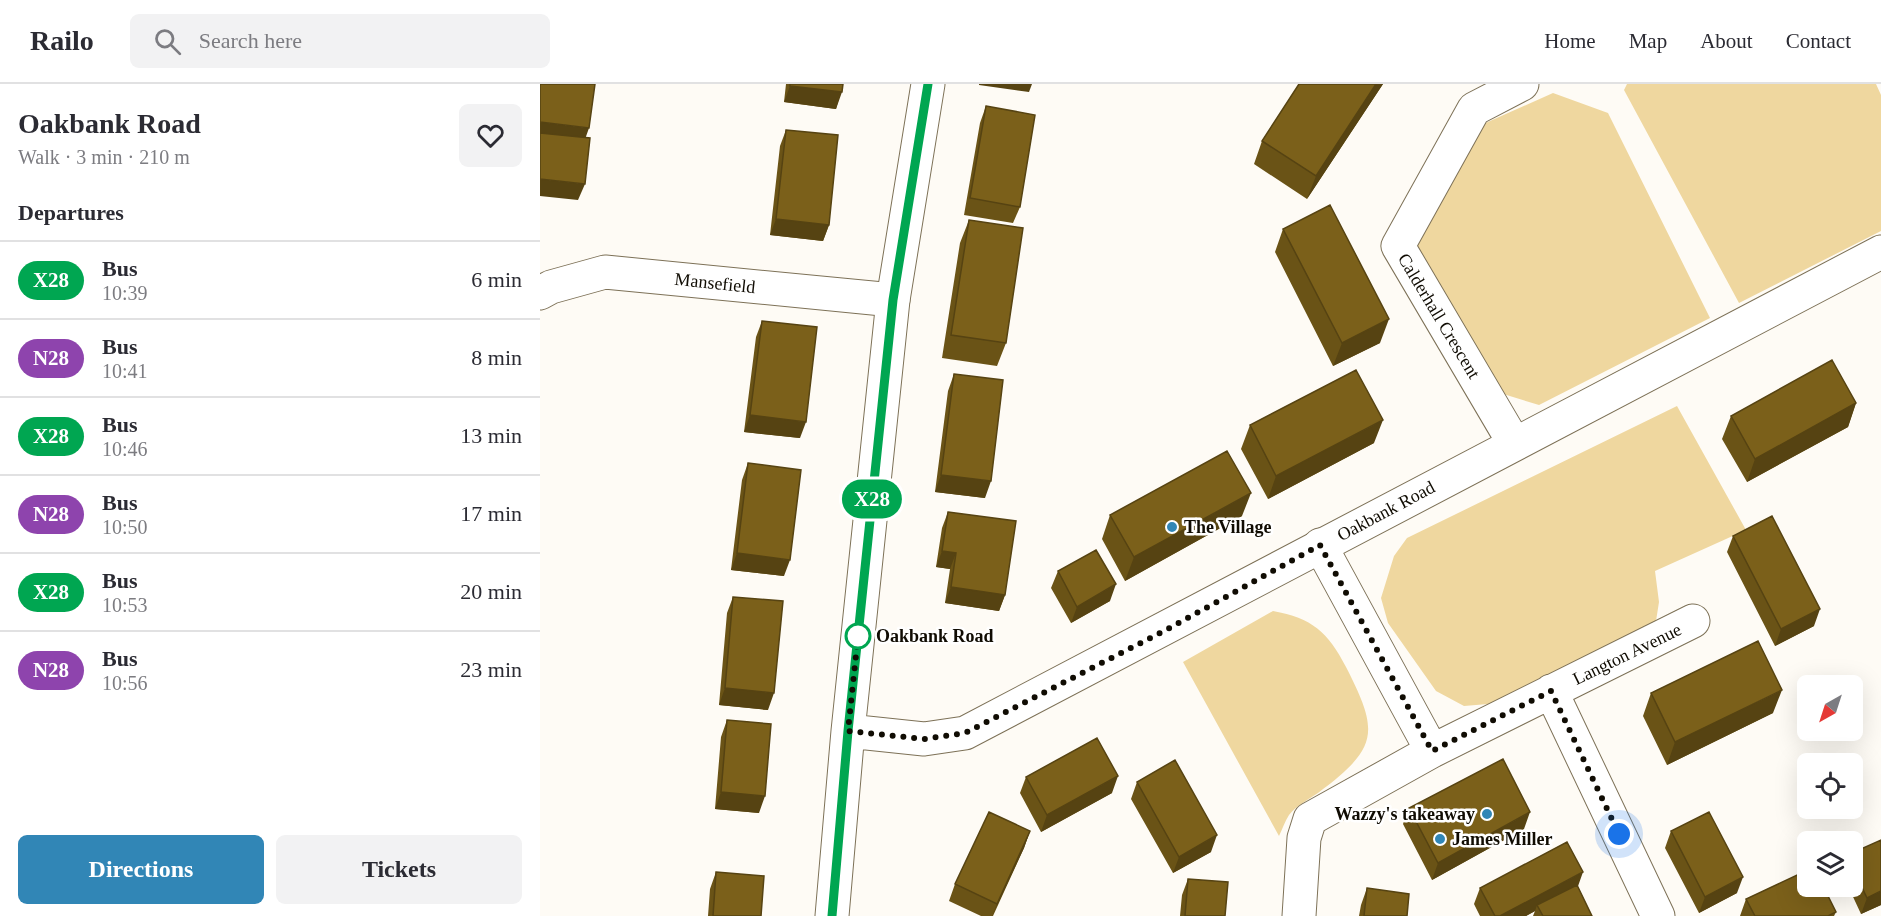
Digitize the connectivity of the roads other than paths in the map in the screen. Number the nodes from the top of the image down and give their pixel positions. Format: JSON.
{"nodes":[{"id":1,"x":928,"y":84,"type":"edge"},
{"id":2,"x":1522,"y":84,"type":"edge"},
{"id":3,"x":1881,"y":252,"type":"edge"},
{"id":4,"x":540,"y":293,"type":"edge"},
{"id":5,"x":893,"y":300,"type":"junction"},
{"id":6,"x":1514,"y":443,"type":"junction"},
{"id":7,"x":1320,"y":545,"type":"junction"},
{"id":8,"x":1693,"y":621,"type":"dead end"},
{"id":9,"x":1551,"y":691,"type":"junction"},
{"id":10,"x":848,"y":731,"type":"junction"},
{"id":11,"x":1432,"y":751,"type":"junction"},
{"id":12,"x":832,"y":916,"type":"edge"},
{"id":13,"x":1299,"y":916,"type":"edge"},
{"id":14,"x":1658,"y":916,"type":"edge"}],
"edges":[{"from":1,"to":5,"type":"street"},
{"from":2,"to":6,"type":"street","name":"Calderhall Crescent"},
{"from":3,"to":6,"type":"street","name":"Oakbank Road"},
{"from":4,"to":5,"type":"street","name":"Mansefield"},
{"from":5,"to":10,"type":"street"},
{"from":6,"to":7,"type":"street","name":"Oakbank Road"},
{"from":7,"to":10,"type":"street","name":"Oakbank Road"},
{"from":7,"to":11,"type":"street"},
{"from":8,"to":9,"type":"street","name":"Langton Avenue"},
{"from":9,"to":11,"type":"street","name":"Langton Avenue"},
{"from":9,"to":14,"type":"street"},
{"from":10,"to":12,"type":"street"},
{"from":11,"to":13,"type":"street","name":"Langton Avenue"}]}
